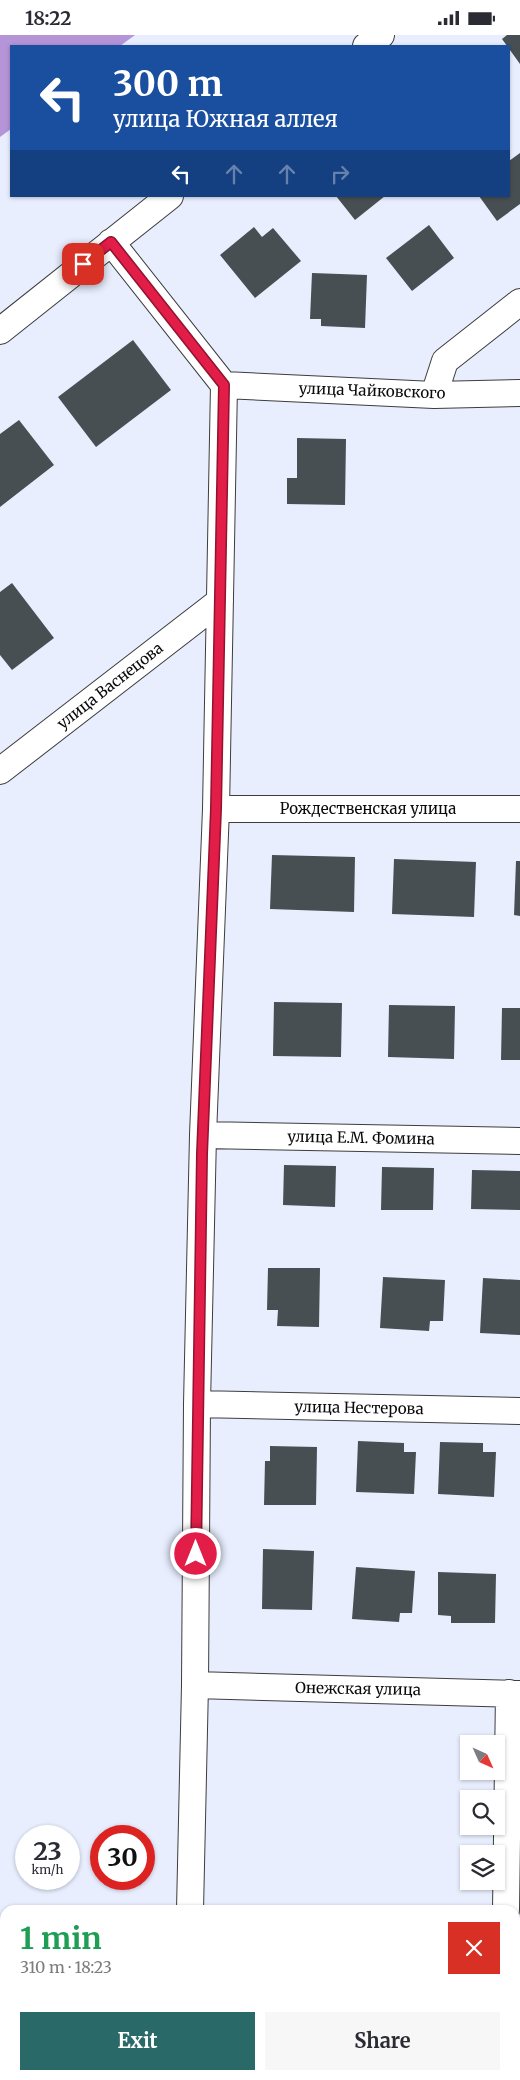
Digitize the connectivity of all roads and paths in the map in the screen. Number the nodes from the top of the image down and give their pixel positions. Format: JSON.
{"nodes":[{"id":1,"x":380,"y":35,"type":"edge"},
{"id":2,"x":367,"y":45,"type":"edge"},
{"id":3,"x":169,"y":197,"type":"edge"},
{"id":4,"x":111,"y":242,"type":"junction"},
{"id":5,"x":520,"y":302,"type":"edge"},
{"id":6,"x":0,"y":331,"type":"edge"},
{"id":7,"x":224,"y":385,"type":"junction"},
{"id":8,"x":520,"y":393,"type":"edge"},
{"id":9,"x":434,"y":395,"type":"junction"},
{"id":10,"x":220,"y":601,"type":"junction"},
{"id":11,"x":0,"y":771,"type":"edge"},
{"id":12,"x":216,"y":809,"type":"junction"},
{"id":13,"x":520,"y":809,"type":"edge"},
{"id":14,"x":203,"y":1135,"type":"junction"},
{"id":15,"x":520,"y":1141,"type":"edge"},
{"id":16,"x":197,"y":1404,"type":"junction"},
{"id":17,"x":520,"y":1411,"type":"edge"},
{"id":18,"x":196,"y":1685,"type":"junction"},
{"id":19,"x":514,"y":1693,"type":"edge"},
{"id":20,"x":190,"y":1905,"type":"edge"},
{"id":21,"x":506,"y":1905,"type":"edge"}],
"edges":[{"from":1,"to":2,"type":"street"},
{"from":3,"to":4,"type":"street"},
{"from":4,"to":6,"type":"street"},
{"from":4,"to":7,"type":"street"},
{"from":5,"to":9,"type":"street"},
{"from":7,"to":9,"type":"street","name":"улица Чайковского"},
{"from":7,"to":10,"type":"street"},
{"from":8,"to":9,"type":"street","name":"улица Чайковского"},
{"from":10,"to":11,"type":"street","name":"улица Васнецова"},
{"from":10,"to":12,"type":"street"},
{"from":12,"to":13,"type":"street","name":"Рождественская улица"},
{"from":12,"to":14,"type":"street"},
{"from":14,"to":15,"type":"street","name":"улица Е.М. Фомина"},
{"from":14,"to":16,"type":"street"},
{"from":16,"to":17,"type":"street","name":"улица Нестерова"},
{"from":16,"to":18,"type":"street"},
{"from":18,"to":19,"type":"street","name":"Онежская улица"},
{"from":18,"to":20,"type":"street"},
{"from":19,"to":21,"type":"street"}]}
